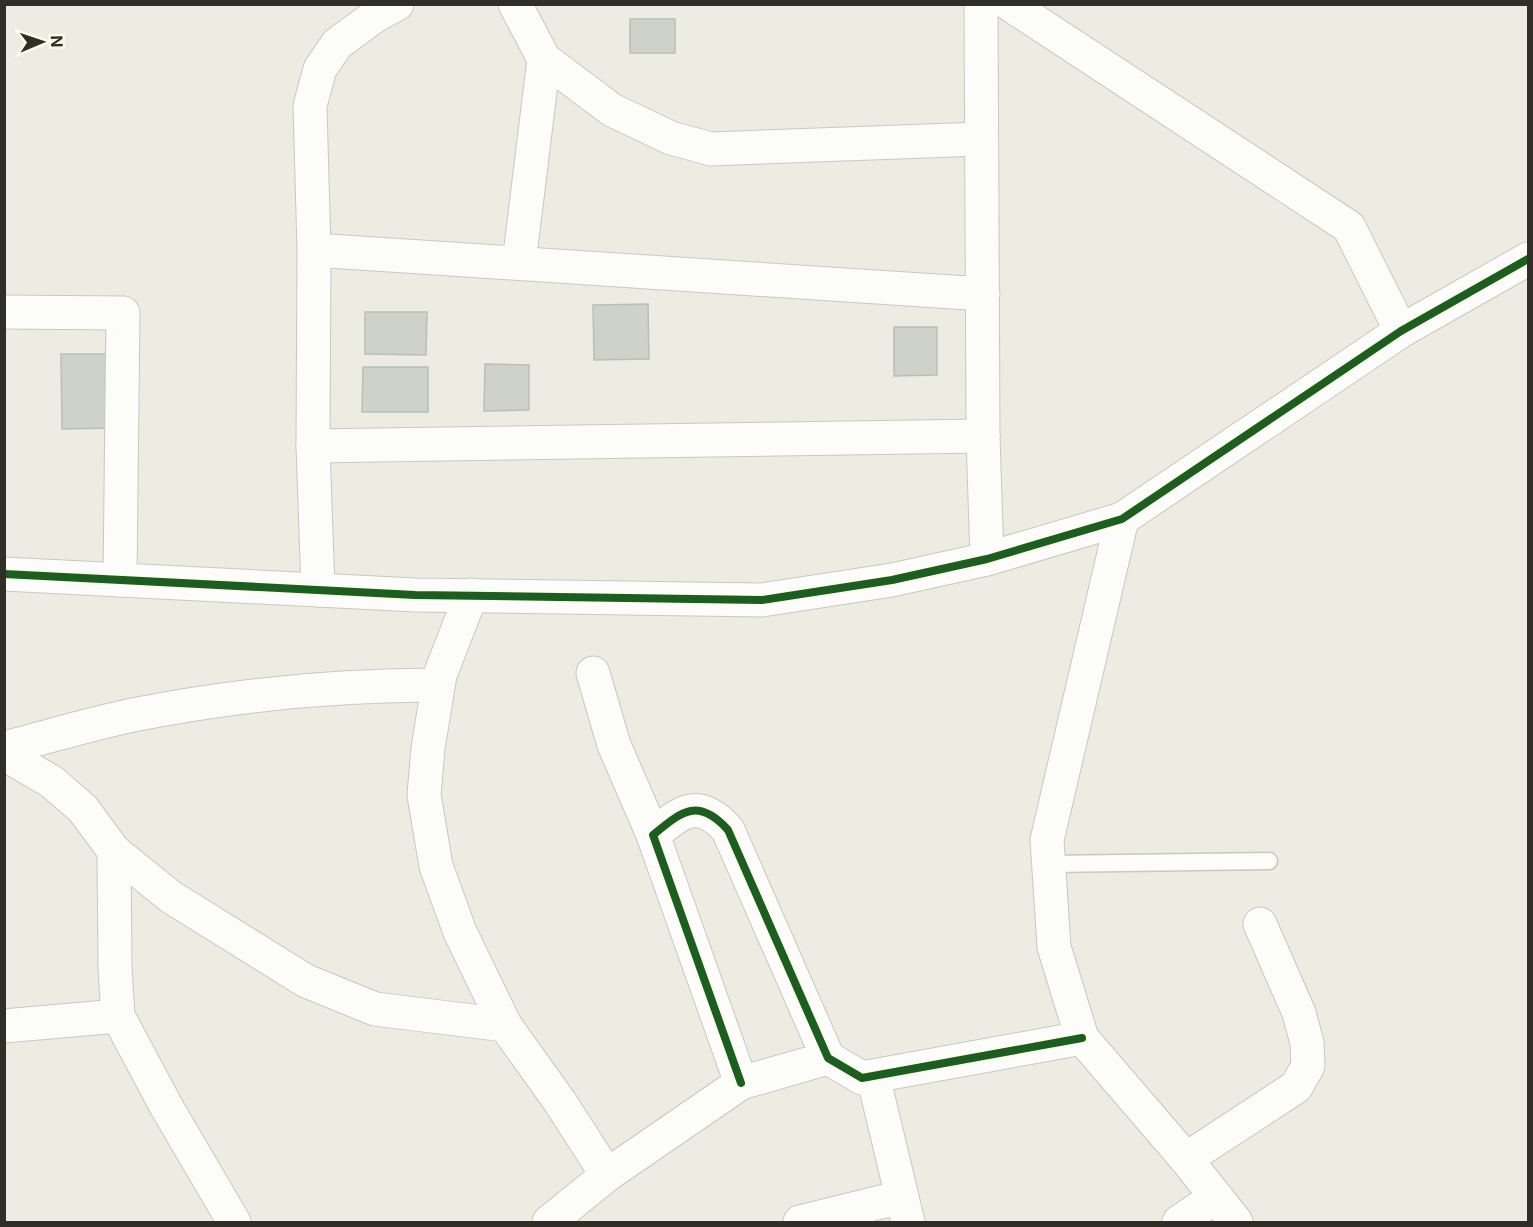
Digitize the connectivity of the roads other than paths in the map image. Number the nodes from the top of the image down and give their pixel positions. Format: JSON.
{"nodes":[{"id":1,"x":397,"y":4,"type":"edge"},
{"id":2,"x":515,"y":4,"type":"edge"},
{"id":3,"x":981,"y":4,"type":"edge"},
{"id":4,"x":1009,"y":4,"type":"edge"},
{"id":5,"x":544,"y":59,"type":"junction"},
{"id":6,"x":981,"y":139,"type":"junction"},
{"id":7,"x":314,"y":250,"type":"junction"},
{"id":8,"x":1528,"y":259,"type":"edge"},
{"id":9,"x":519,"y":263,"type":"junction"},
{"id":10,"x":983,"y":294,"type":"junction"},
{"id":11,"x":4,"y":312,"type":"edge"},
{"id":12,"x":1401,"y":331,"type":"junction"},
{"id":13,"x":983,"y":436,"type":"junction"},
{"id":14,"x":313,"y":446,"type":"junction"},
{"id":15,"x":1122,"y":519,"type":"junction"},
{"id":16,"x":987,"y":559,"type":"junction"},
{"id":17,"x":4,"y":574,"type":"edge"},
{"id":18,"x":120,"y":580,"type":"junction"},
{"id":19,"x":318,"y":590,"type":"junction"},
{"id":20,"x":471,"y":595,"type":"junction"},
{"id":21,"x":593,"y":673,"type":"dead end"},
{"id":22,"x":438,"y":685,"type":"junction"},
{"id":23,"x":4,"y":748,"type":"edge"},
{"id":24,"x":4,"y":754,"type":"edge"},
{"id":25,"x":653,"y":835,"type":"junction"},
{"id":26,"x":114,"y":851,"type":"junction"},
{"id":27,"x":1269,"y":861,"type":"dead end"},
{"id":28,"x":1048,"y":864,"type":"junction"},
{"id":29,"x":1260,"y":924,"type":"dead end"},
{"id":30,"x":118,"y":1016,"type":"junction"},
{"id":31,"x":505,"y":1025,"type":"junction"},
{"id":32,"x":4,"y":1026,"type":"edge"},
{"id":33,"x":1082,"y":1038,"type":"junction"},
{"id":34,"x":828,"y":1058,"type":"junction"},
{"id":35,"x":873,"y":1076,"type":"junction"},
{"id":36,"x":741,"y":1083,"type":"junction"},
{"id":37,"x":1186,"y":1160,"type":"junction"},
{"id":38,"x":607,"y":1175,"type":"junction"},
{"id":39,"x":1216,"y":1197,"type":"junction"},
{"id":40,"x":905,"y":1211,"type":"edge"},
{"id":41,"x":234,"y":1222,"type":"edge"},
{"id":42,"x":549,"y":1222,"type":"edge"},
{"id":43,"x":800,"y":1222,"type":"edge"},
{"id":44,"x":1179,"y":1222,"type":"edge"},
{"id":45,"x":1236,"y":1222,"type":"edge"}],
"edges":[{"from":1,"to":7,"type":"street"},
{"from":2,"to":5,"type":"street"},
{"from":3,"to":6,"type":"street"},
{"from":4,"to":12,"type":"street"},
{"from":5,"to":6,"type":"street"},
{"from":5,"to":9,"type":"street"},
{"from":6,"to":10,"type":"street"},
{"from":7,"to":9,"type":"street"},
{"from":7,"to":14,"type":"street"},
{"from":8,"to":12,"type":"street"},
{"from":9,"to":10,"type":"street"},
{"from":10,"to":13,"type":"street"},
{"from":11,"to":18,"type":"street"},
{"from":12,"to":15,"type":"street"},
{"from":13,"to":14,"type":"street"},
{"from":13,"to":16,"type":"street"},
{"from":14,"to":19,"type":"street"},
{"from":15,"to":16,"type":"street"},
{"from":15,"to":28,"type":"street"},
{"from":16,"to":20,"type":"street"},
{"from":17,"to":18,"type":"street"},
{"from":18,"to":19,"type":"street"},
{"from":19,"to":20,"type":"street"},
{"from":20,"to":22,"type":"street"},
{"from":21,"to":25,"type":"street"},
{"from":22,"to":23,"type":"street"},
{"from":22,"to":31,"type":"street"},
{"from":24,"to":26,"type":"street"},
{"from":25,"to":34,"type":"street"},
{"from":25,"to":36,"type":"street"},
{"from":26,"to":30,"type":"street"},
{"from":26,"to":31,"type":"street"},
{"from":27,"to":28,"type":"lane"},
{"from":28,"to":33,"type":"street"},
{"from":29,"to":37,"type":"street"},
{"from":30,"to":32,"type":"street"},
{"from":30,"to":41,"type":"street"},
{"from":31,"to":38,"type":"street"},
{"from":33,"to":35,"type":"street"},
{"from":33,"to":37,"type":"street"},
{"from":34,"to":35,"type":"street"},
{"from":34,"to":36,"type":"street"},
{"from":35,"to":40,"type":"street"},
{"from":36,"to":38,"type":"street"},
{"from":37,"to":39,"type":"street"},
{"from":38,"to":42,"type":"street"},
{"from":39,"to":44,"type":"street"},
{"from":39,"to":45,"type":"street"},
{"from":40,"to":43,"type":"street"}]}
